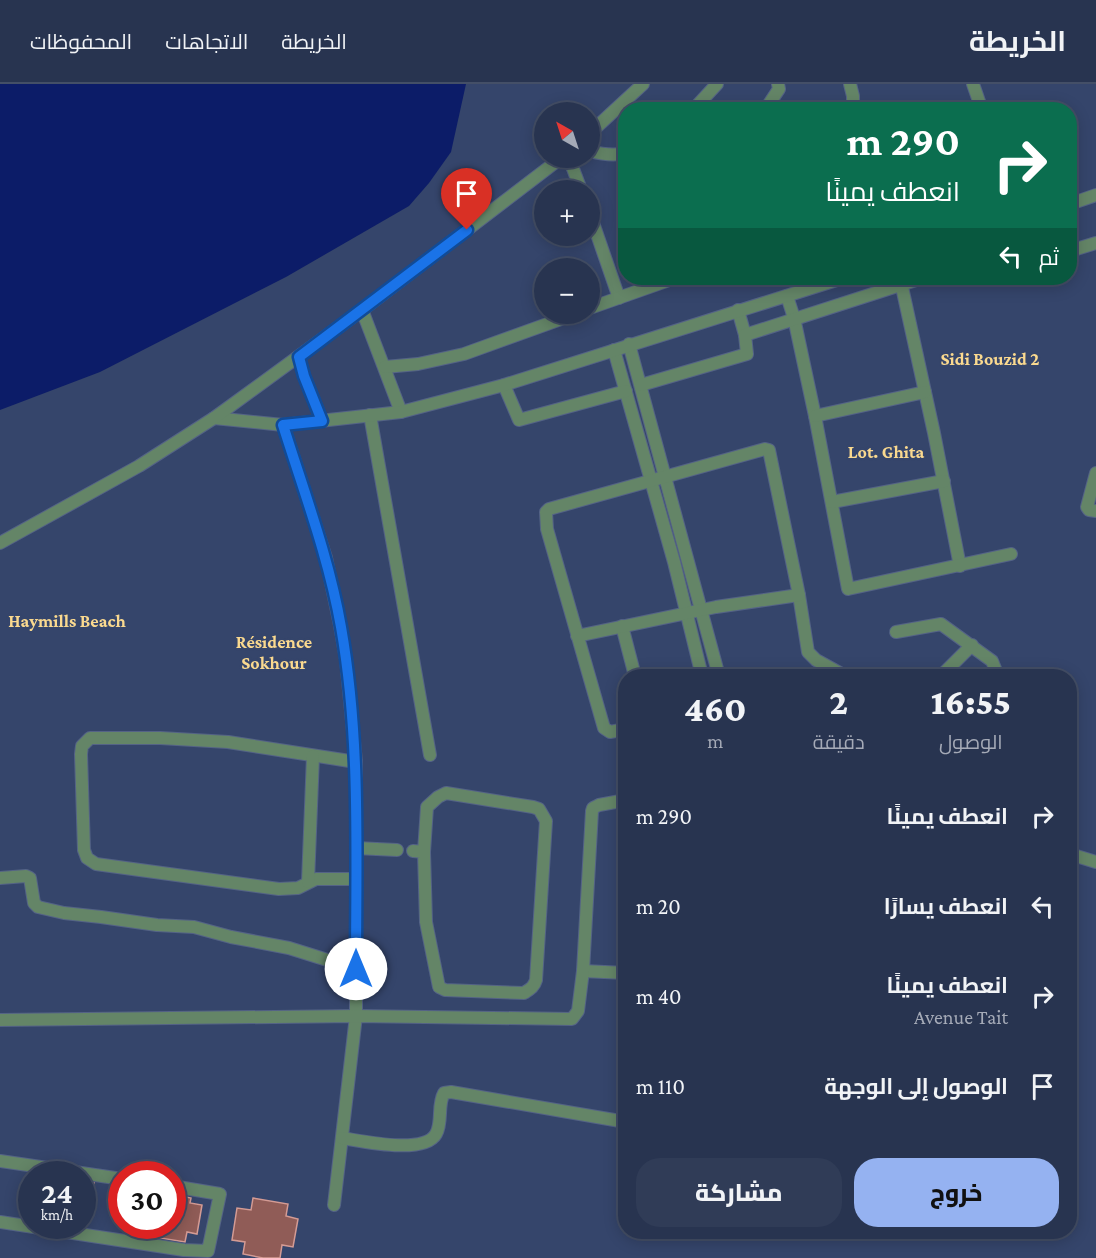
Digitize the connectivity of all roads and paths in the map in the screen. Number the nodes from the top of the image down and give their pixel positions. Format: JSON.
{"nodes":[{"id":1,"x":643,"y":84,"type":"edge"},
{"id":2,"x":717,"y":84,"type":"edge"},
{"id":3,"x":778,"y":84,"type":"edge"},
{"id":4,"x":850,"y":84,"type":"edge"},
{"id":5,"x":973,"y":84,"type":"edge"},
{"id":6,"x":623,"y":102,"type":"edge"},
{"id":7,"x":700,"y":102,"type":"edge"},
{"id":8,"x":770,"y":102,"type":"edge"},
{"id":9,"x":853,"y":102,"type":"edge"},
{"id":10,"x":979,"y":102,"type":"edge"},
{"id":11,"x":618,"y":107,"type":"edge"},
{"id":12,"x":600,"y":123,"type":"edge"},
{"id":13,"x":600,"y":153,"type":"edge"},
{"id":14,"x":618,"y":155,"type":"edge"},
{"id":15,"x":548,"y":168,"type":"edge"},
{"id":16,"x":1096,"y":195,"type":"edge"},
{"id":17,"x":1077,"y":202,"type":"edge"},
{"id":18,"x":600,"y":243,"type":"edge"},
{"id":19,"x":1096,"y":243,"type":"edge"},
{"id":20,"x":1077,"y":249,"type":"edge"},
{"id":21,"x":655,"y":285,"type":"edge"},
{"id":22,"x":821,"y":285,"type":"edge"},
{"id":23,"x":889,"y":285,"type":"edge"},
{"id":24,"x":902,"y":285,"type":"edge"},
{"id":25,"x":787,"y":296,"type":"junction"},
{"id":26,"x":619,"y":298,"type":"junction"},
{"id":27,"x":600,"y":305,"type":"edge"},
{"id":28,"x":362,"y":310,"type":"junction"},
{"id":29,"x":738,"y":310,"type":"junction"},
{"id":30,"x":794,"y":318,"type":"junction"},
{"id":31,"x":547,"y":324,"type":"edge"},
{"id":32,"x":745,"y":335,"type":"junction"},
{"id":33,"x":629,"y":344,"type":"junction"},
{"id":34,"x":614,"y":350,"type":"junction"},
{"id":35,"x":299,"y":357,"type":"junction"},
{"id":36,"x":385,"y":367,"type":"junction"},
{"id":37,"x":504,"y":385,"type":"junction"},
{"id":38,"x":641,"y":385,"type":"junction"},
{"id":39,"x":626,"y":390,"type":"junction"},
{"id":40,"x":925,"y":392,"type":"junction"},
{"id":41,"x":401,"y":412,"type":"junction"},
{"id":42,"x":370,"y":416,"type":"junction"},
{"id":43,"x":814,"y":416,"type":"junction"},
{"id":44,"x":214,"y":418,"type":"junction"},
{"id":45,"x":322,"y":421,"type":"junction"},
{"id":46,"x":283,"y":425,"type":"junction"},
{"id":47,"x":1096,"y":473,"type":"edge"},
{"id":48,"x":665,"y":476,"type":"junction"},
{"id":49,"x":651,"y":480,"type":"junction"},
{"id":50,"x":944,"y":481,"type":"junction"},
{"id":51,"x":832,"y":502,"type":"junction"},
{"id":52,"x":1096,"y":511,"type":"edge"},
{"id":53,"x":0,"y":543,"type":"edge"},
{"id":54,"x":1011,"y":554,"type":"dead end"},
{"id":55,"x":960,"y":566,"type":"junction"},
{"id":56,"x":799,"y":596,"type":"junction"},
{"id":57,"x":700,"y":610,"type":"junction"},
{"id":58,"x":687,"y":614,"type":"junction"},
{"id":59,"x":622,"y":626,"type":"junction"},
{"id":60,"x":896,"y":632,"type":"dead end"},
{"id":61,"x":577,"y":636,"type":"junction"},
{"id":62,"x":972,"y":645,"type":"junction"},
{"id":63,"x":633,"y":669,"type":"edge"},
{"id":64,"x":700,"y":669,"type":"edge"},
{"id":65,"x":717,"y":669,"type":"edge"},
{"id":66,"x":832,"y":669,"type":"edge"},
{"id":67,"x":948,"y":669,"type":"edge"},
{"id":68,"x":995,"y":669,"type":"edge"},
{"id":69,"x":618,"y":730,"type":"edge"},
{"id":70,"x":430,"y":755,"type":"dead end"},
{"id":71,"x":313,"y":756,"type":"junction"},
{"id":72,"x":356,"y":762,"type":"junction"},
{"id":73,"x":618,"y":801,"type":"edge"},
{"id":74,"x":356,"y":848,"type":"junction"},
{"id":75,"x":397,"y":850,"type":"dead end"},
{"id":76,"x":418,"y":851,"type":"joint"},
{"id":77,"x":1077,"y":856,"type":"edge"},
{"id":78,"x":1096,"y":862,"type":"edge"},
{"id":79,"x":0,"y":878,"type":"edge"},
{"id":80,"x":356,"y":879,"type":"junction"},
{"id":81,"x":308,"y":882,"type":"junction"},
{"id":82,"x":356,"y":969,"type":"junction"},
{"id":83,"x":583,"y":971,"type":"junction"},
{"id":84,"x":618,"y":973,"type":"edge"},
{"id":85,"x":356,"y":1017,"type":"junction"},
{"id":86,"x":0,"y":1020,"type":"edge"},
{"id":87,"x":618,"y":1121,"type":"edge"},
{"id":88,"x":342,"y":1138,"type":"junction"},
{"id":89,"x":0,"y":1161,"type":"edge"},
{"id":90,"x":108,"y":1177,"type":"edge"},
{"id":91,"x":186,"y":1188,"type":"edge"},
{"id":92,"x":334,"y":1205,"type":"dead end"},
{"id":93,"x":0,"y":1222,"type":"edge"},
{"id":94,"x":108,"y":1238,"type":"edge"},
{"id":95,"x":112,"y":1239,"type":"edge"}],
"edges":[{"from":1,"to":6,"type":"street"},
{"from":2,"to":7,"type":"street"},
{"from":3,"to":8,"type":"street"},
{"from":4,"to":9,"type":"street"},
{"from":5,"to":10,"type":"street"},
{"from":11,"to":12,"type":"street"},
{"from":13,"to":14,"type":"street"},
{"from":15,"to":28,"type":"street"},
{"from":16,"to":17,"type":"street"},
{"from":18,"to":26,"type":"street"},
{"from":19,"to":20,"type":"street"},
{"from":21,"to":26,"type":"street"},
{"from":22,"to":25,"type":"street"},
{"from":23,"to":30,"type":"street"},
{"from":24,"to":40,"type":"street"},
{"from":25,"to":29,"type":"street"},
{"from":25,"to":30,"type":"street"},
{"from":26,"to":27,"type":"street"},
{"from":28,"to":35,"type":"street"},
{"from":28,"to":36,"type":"street"},
{"from":29,"to":32,"type":"street"},
{"from":29,"to":33,"type":"street"},
{"from":30,"to":32,"type":"street"},
{"from":30,"to":43,"type":"street"},
{"from":31,"to":36,"type":"street"},
{"from":32,"to":38,"type":"street"},
{"from":33,"to":34,"type":"street"},
{"from":33,"to":38,"type":"street"},
{"from":34,"to":37,"type":"street"},
{"from":34,"to":39,"type":"street"},
{"from":35,"to":44,"type":"street"},
{"from":35,"to":45,"type":"street"},
{"from":36,"to":41,"type":"street"},
{"from":37,"to":39,"type":"street"},
{"from":37,"to":41,"type":"street"},
{"from":38,"to":48,"type":"street"},
{"from":39,"to":49,"type":"street"},
{"from":40,"to":43,"type":"street"},
{"from":40,"to":50,"type":"street"},
{"from":41,"to":42,"type":"street"},
{"from":42,"to":45,"type":"street"},
{"from":42,"to":70,"type":"street"},
{"from":43,"to":51,"type":"street"},
{"from":44,"to":46,"type":"street"},
{"from":44,"to":53,"type":"street"},
{"from":45,"to":46,"type":"street"},
{"from":46,"to":72,"type":"street"},
{"from":47,"to":52,"type":"street"},
{"from":48,"to":49,"type":"street"},
{"from":48,"to":56,"type":"street"},
{"from":48,"to":57,"type":"street"},
{"from":49,"to":58,"type":"street"},
{"from":49,"to":61,"type":"street"},
{"from":50,"to":51,"type":"street"},
{"from":50,"to":55,"type":"street"},
{"from":51,"to":55,"type":"street"},
{"from":54,"to":55,"type":"street"},
{"from":56,"to":57,"type":"street"},
{"from":56,"to":66,"type":"street"},
{"from":57,"to":58,"type":"street"},
{"from":57,"to":65,"type":"street"},
{"from":58,"to":59,"type":"street"},
{"from":58,"to":64,"type":"street"},
{"from":59,"to":61,"type":"street"},
{"from":59,"to":63,"type":"street"},
{"from":60,"to":62,"type":"street"},
{"from":61,"to":69,"type":"street"},
{"from":62,"to":67,"type":"street"},
{"from":62,"to":68,"type":"street"},
{"from":71,"to":72,"type":"street"},
{"from":71,"to":81,"type":"street"},
{"from":71,"to":81,"type":"street"},
{"from":72,"to":74,"type":"street"},
{"from":73,"to":83,"type":"street"},
{"from":74,"to":75,"type":"street"},
{"from":74,"to":80,"type":"street"},
{"from":76,"to":76,"type":"street"},
{"from":77,"to":78,"type":"street"},
{"from":79,"to":82,"type":"street"},
{"from":80,"to":81,"type":"street"},
{"from":80,"to":82,"type":"street"},
{"from":82,"to":85,"type":"street"},
{"from":83,"to":84,"type":"street"},
{"from":83,"to":85,"type":"street"},
{"from":85,"to":86,"type":"street"},
{"from":85,"to":88,"type":"street"},
{"from":87,"to":88,"type":"street"},
{"from":88,"to":92,"type":"street"},
{"from":89,"to":90,"type":"street"},
{"from":91,"to":95,"type":"street"},
{"from":93,"to":94,"type":"street"}]}
